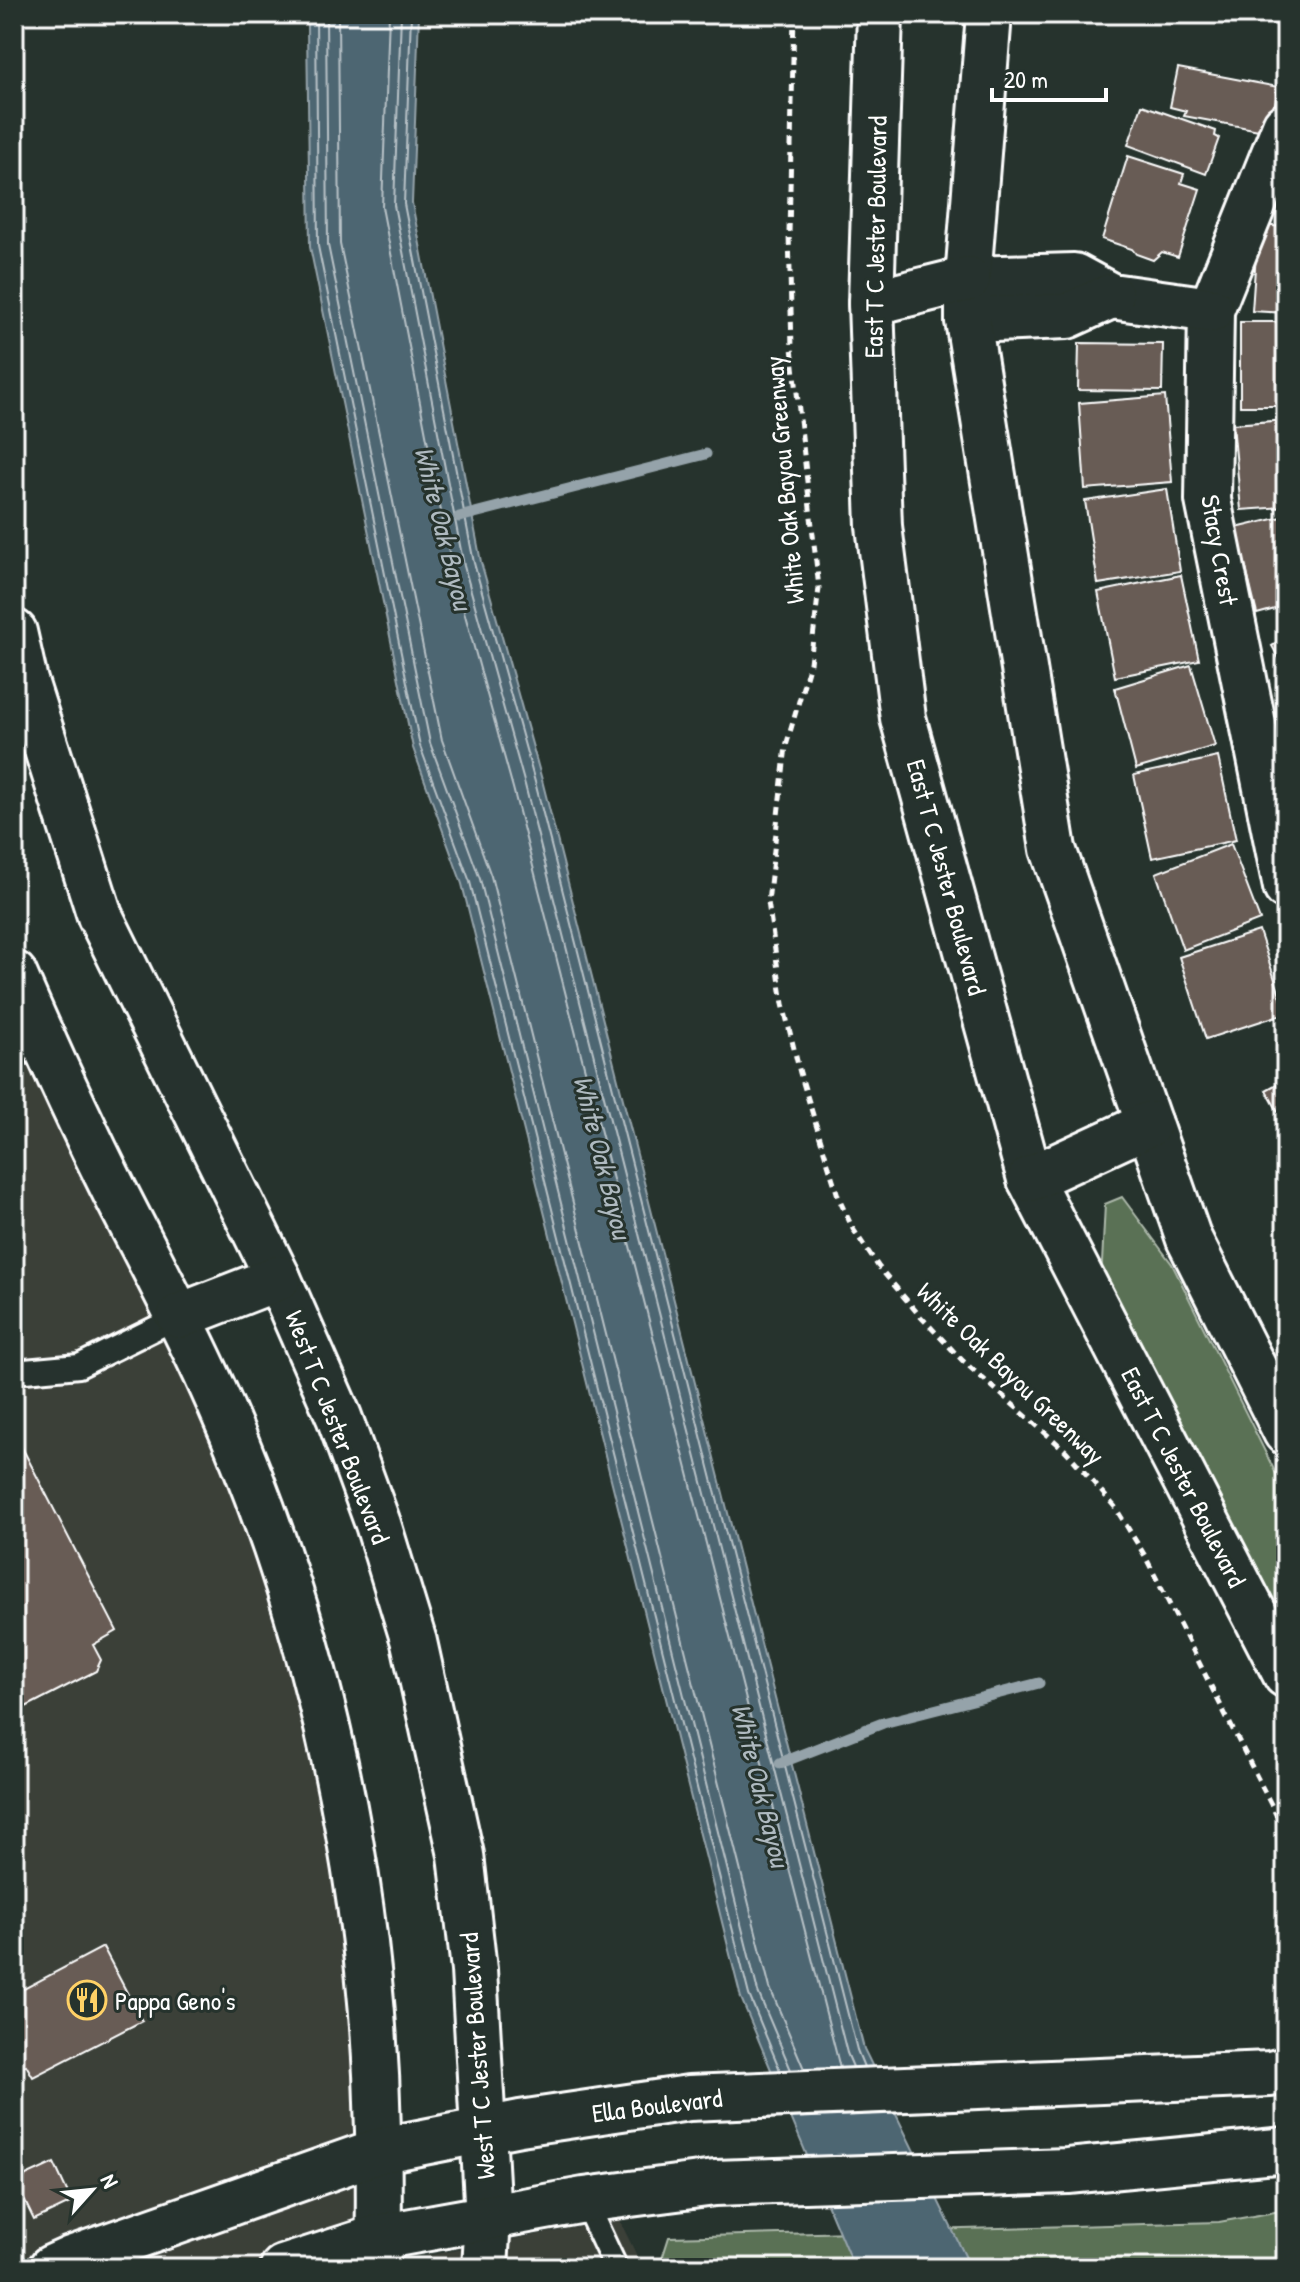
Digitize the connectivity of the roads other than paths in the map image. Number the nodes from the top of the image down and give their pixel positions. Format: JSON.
{"nodes":[{"id":1,"x":880,"y":14,"type":"edge"},
{"id":2,"x":989,"y":14,"type":"edge"},
{"id":3,"x":1285,"y":126,"type":"edge"},
{"id":4,"x":968,"y":300,"type":"junction"},
{"id":5,"x":871,"y":303,"type":"junction"},
{"id":6,"x":1211,"y":310,"type":"junction"},
{"id":7,"x":14,"y":632,"type":"edge"},
{"id":8,"x":19,"y":682,"type":"edge"},
{"id":9,"x":1274,"y":765,"type":"edge"},
{"id":10,"x":1286,"y":887,"type":"edge"},
{"id":11,"x":14,"y":974,"type":"edge"},
{"id":12,"x":1149,"y":1124,"type":"junction"},
{"id":13,"x":1030,"y":1179,"type":"junction"},
{"id":14,"x":278,"y":1278,"type":"junction"},
{"id":15,"x":180,"y":1316,"type":"junction"},
{"id":16,"x":14,"y":1372,"type":"edge"},
{"id":17,"x":1286,"y":1432,"type":"edge"},
{"id":18,"x":1286,"y":1675,"type":"edge"},
{"id":19,"x":1286,"y":2070,"type":"edge"},
{"id":20,"x":484,"y":2129,"type":"junction"},
{"id":21,"x":1286,"y":2150,"type":"edge"},
{"id":22,"x":378,"y":2151,"type":"junction"},
{"id":23,"x":584,"y":2200,"type":"junction"},
{"id":24,"x":488,"y":2218,"type":"junction"},
{"id":25,"x":378,"y":2253,"type":"edge"},
{"id":26,"x":51,"y":2268,"type":"edge"},
{"id":27,"x":283,"y":2268,"type":"edge"},
{"id":28,"x":485,"y":2268,"type":"edge"},
{"id":29,"x":616,"y":2268,"type":"edge"}],
"edges":[{"from":1,"to":5,"type":"main road","name":"East T C Jester Boulevard"},
{"from":2,"to":4,"type":"main road"},
{"from":3,"to":6,"type":"main road","name":"Stacy Crest"},
{"from":4,"to":5,"type":"main road"},
{"from":4,"to":6,"type":"main road"},
{"from":4,"to":12,"type":"main road"},
{"from":5,"to":13,"type":"main road","name":"East T C Jester Boulevard"},
{"from":6,"to":9,"type":"main road","name":"Stacy Crest"},
{"from":7,"to":8,"type":"main road","name":"West T C Jester Boulevard"},
{"from":8,"to":14,"type":"main road","name":"West T C Jester Boulevard"},
{"from":9,"to":10,"type":"main road","name":"Stacy Crest"},
{"from":11,"to":15,"type":"main road"},
{"from":12,"to":13,"type":"main road"},
{"from":12,"to":17,"type":"main road"},
{"from":13,"to":18,"type":"main road","name":"East T C Jester Boulevard"},
{"from":14,"to":15,"type":"main road"},
{"from":14,"to":20,"type":"main road","name":"West T C Jester Boulevard"},
{"from":15,"to":16,"type":"lane"},
{"from":15,"to":22,"type":"main road"},
{"from":19,"to":20,"type":"main road","name":"Ella Boulevard"},
{"from":20,"to":22,"type":"main road","name":"Ella Boulevard"},
{"from":20,"to":24,"type":"main road","name":"West T C Jester Boulevard"},
{"from":21,"to":23,"type":"main road"},
{"from":22,"to":25,"type":"main road"},
{"from":22,"to":26,"type":"main road","name":"Ella Boulevard"},
{"from":23,"to":24,"type":"main road"},
{"from":23,"to":29,"type":"lane"},
{"from":24,"to":25,"type":"main road"},
{"from":24,"to":28,"type":"main road","name":"West T C Jester Boulevard"},
{"from":25,"to":27,"type":"main road"}]}
